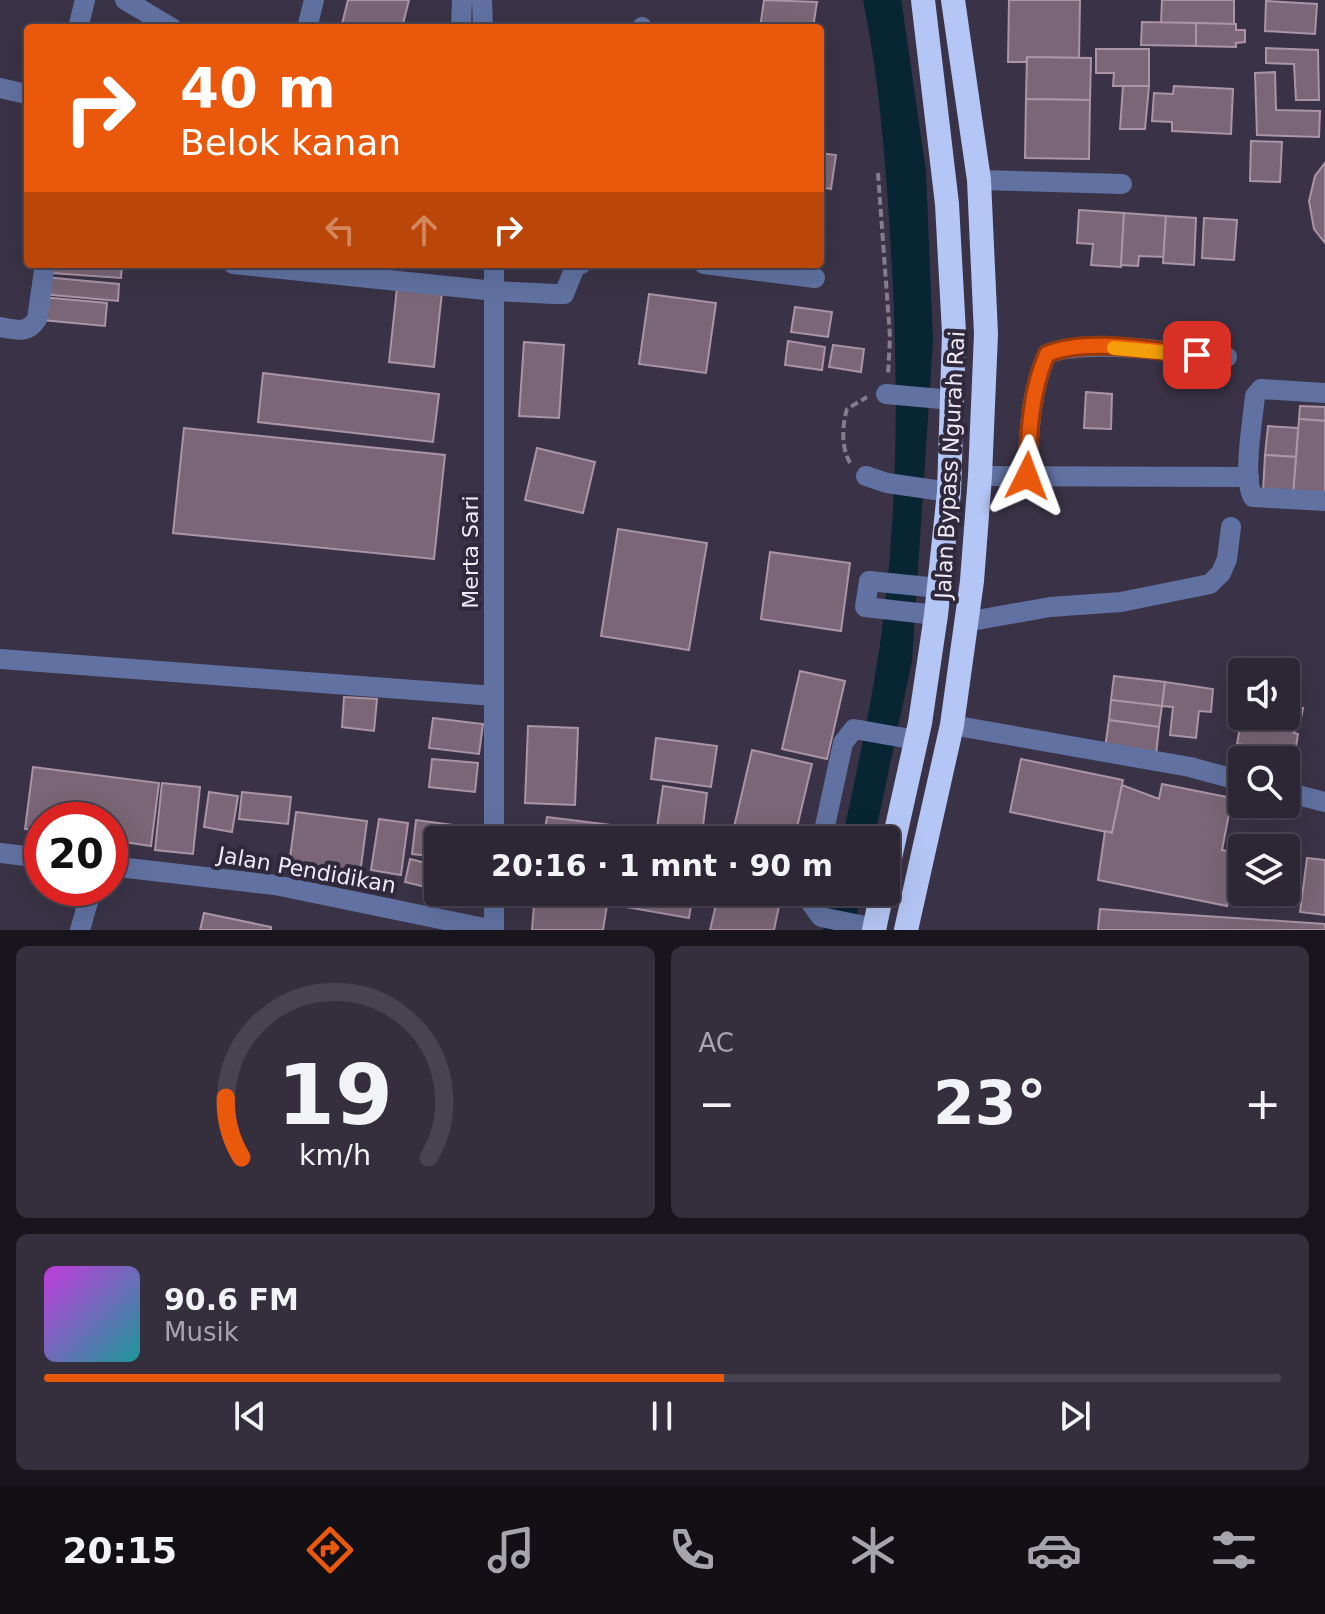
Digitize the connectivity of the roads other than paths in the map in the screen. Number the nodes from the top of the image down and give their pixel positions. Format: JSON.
{"nodes":[{"id":1,"x":85,"y":0,"type":"edge"},
{"id":2,"x":125,"y":0,"type":"edge"},
{"id":3,"x":314,"y":0,"type":"edge"},
{"id":4,"x":462,"y":0,"type":"edge"},
{"id":5,"x":482,"y":0,"type":"edge"},
{"id":6,"x":923,"y":0,"type":"edge"},
{"id":7,"x":953,"y":0,"type":"edge"},
{"id":8,"x":79,"y":24,"type":"edge"},
{"id":9,"x":165,"y":24,"type":"edge"},
{"id":10,"x":308,"y":24,"type":"edge"},
{"id":11,"x":461,"y":24,"type":"edge"},
{"id":12,"x":483,"y":24,"type":"edge"},
{"id":13,"x":0,"y":88,"type":"edge"},
{"id":14,"x":22,"y":93,"type":"dead end"},
{"id":15,"x":979,"y":180,"type":"junction"},
{"id":16,"x":1122,"y":184,"type":"dead end"},
{"id":17,"x":44,"y":268,"type":"edge"},
{"id":18,"x":272,"y":268,"type":"edge"},
{"id":19,"x":494,"y":268,"type":"edge"},
{"id":20,"x":575,"y":268,"type":"edge"},
{"id":21,"x":736,"y":268,"type":"edge"},
{"id":22,"x":815,"y":278,"type":"dead end"},
{"id":23,"x":495,"y":291,"type":"junction"},
{"id":24,"x":0,"y":327,"type":"edge"},
{"id":25,"x":1227,"y":357,"type":"dead end"},
{"id":26,"x":1325,"y":393,"type":"edge"},
{"id":27,"x":890,"y":394,"type":"road end"},
{"id":28,"x":943,"y":399,"type":"junction"},
{"id":29,"x":866,"y":476,"type":"road end"},
{"id":30,"x":980,"y":476,"type":"junction"},
{"id":31,"x":1027,"y":476,"type":"junction"},
{"id":32,"x":1249,"y":477,"type":"junction"},
{"id":33,"x":940,"y":490,"type":"junction"},
{"id":34,"x":1325,"y":501,"type":"edge"},
{"id":35,"x":1231,"y":527,"type":"dead end"},
{"id":36,"x":934,"y":587,"type":"junction"},
{"id":37,"x":931,"y":614,"type":"junction"},
{"id":38,"x":966,"y":622,"type":"junction"},
{"id":39,"x":0,"y":659,"type":"edge"},
{"id":40,"x":494,"y":696,"type":"junction"},
{"id":41,"x":952,"y":725,"type":"junction"},
{"id":42,"x":914,"y":740,"type":"junction"},
{"id":43,"x":1228,"y":777,"type":"edge"},
{"id":44,"x":1300,"y":796,"type":"edge"},
{"id":45,"x":1325,"y":802,"type":"edge"},
{"id":46,"x":494,"y":826,"type":"edge"},
{"id":47,"x":825,"y":826,"type":"edge"},
{"id":48,"x":896,"y":826,"type":"edge"},
{"id":49,"x":0,"y":853,"type":"edge"},
{"id":50,"x":24,"y":856,"type":"edge"},
{"id":51,"x":128,"y":868,"type":"edge"},
{"id":52,"x":87,"y":906,"type":"edge"},
{"id":53,"x":494,"y":906,"type":"edge"},
{"id":54,"x":813,"y":906,"type":"edge"},
{"id":55,"x":876,"y":906,"type":"edge"},
{"id":56,"x":868,"y":927,"type":"edge"},
{"id":57,"x":80,"y":930,"type":"edge"},
{"id":58,"x":494,"y":930,"type":"edge"},
{"id":59,"x":906,"y":930,"type":"edge"}],
"edges":[{"from":1,"to":8,"type":"street"},
{"from":2,"to":9,"type":"street"},
{"from":3,"to":10,"type":"street"},
{"from":4,"to":11,"type":"street"},
{"from":5,"to":12,"type":"street"},
{"from":6,"to":28,"type":"highway","name":"Jalan Bypass Ngurah Rai"},
{"from":7,"to":15,"type":"highway","name":"Jalan Bypass Ngurah Rai"},
{"from":13,"to":14,"type":"street"},
{"from":15,"to":16,"type":"street"},
{"from":15,"to":30,"type":"highway","name":"Jalan Bypass Ngurah Rai"},
{"from":17,"to":24,"type":"street"},
{"from":18,"to":23,"type":"street"},
{"from":19,"to":23,"type":"street","name":"Merta Sari"},
{"from":20,"to":23,"type":"street"},
{"from":21,"to":22,"type":"street"},
{"from":23,"to":40,"type":"street","name":"Merta Sari"},
{"from":25,"to":31,"type":"street"},
{"from":26,"to":32,"type":"street"},
{"from":27,"to":28,"type":"street"},
{"from":28,"to":33,"type":"highway","name":"Jalan Bypass Ngurah Rai"},
{"from":29,"to":33,"type":"street"},
{"from":30,"to":31,"type":"street"},
{"from":30,"to":38,"type":"highway","name":"Jalan Bypass Ngurah Rai"},
{"from":31,"to":32,"type":"street"},
{"from":32,"to":34,"type":"street"},
{"from":33,"to":36,"type":"highway","name":"Jalan Bypass Ngurah Rai"},
{"from":35,"to":38,"type":"street"},
{"from":36,"to":37,"type":"highway","name":"Jalan Bypass Ngurah Rai"},
{"from":36,"to":37,"type":"street"},
{"from":37,"to":42,"type":"highway","name":"Jalan Bypass Ngurah Rai"},
{"from":38,"to":41,"type":"highway","name":"Jalan Bypass Ngurah Rai"},
{"from":39,"to":40,"type":"street"},
{"from":40,"to":46,"type":"street","name":"Merta Sari"},
{"from":41,"to":43,"type":"street"},
{"from":41,"to":59,"type":"highway","name":"Jalan Bypass Ngurah Rai"},
{"from":42,"to":47,"type":"street"},
{"from":42,"to":48,"type":"highway","name":"Jalan Bypass Ngurah Rai"},
{"from":44,"to":45,"type":"street"},
{"from":49,"to":50,"type":"street"},
{"from":51,"to":58,"type":"street","name":"Jalan Pendidikan"},
{"from":52,"to":57,"type":"street"},
{"from":53,"to":58,"type":"street"},
{"from":54,"to":56,"type":"street"},
{"from":55,"to":56,"type":"highway"}]}
